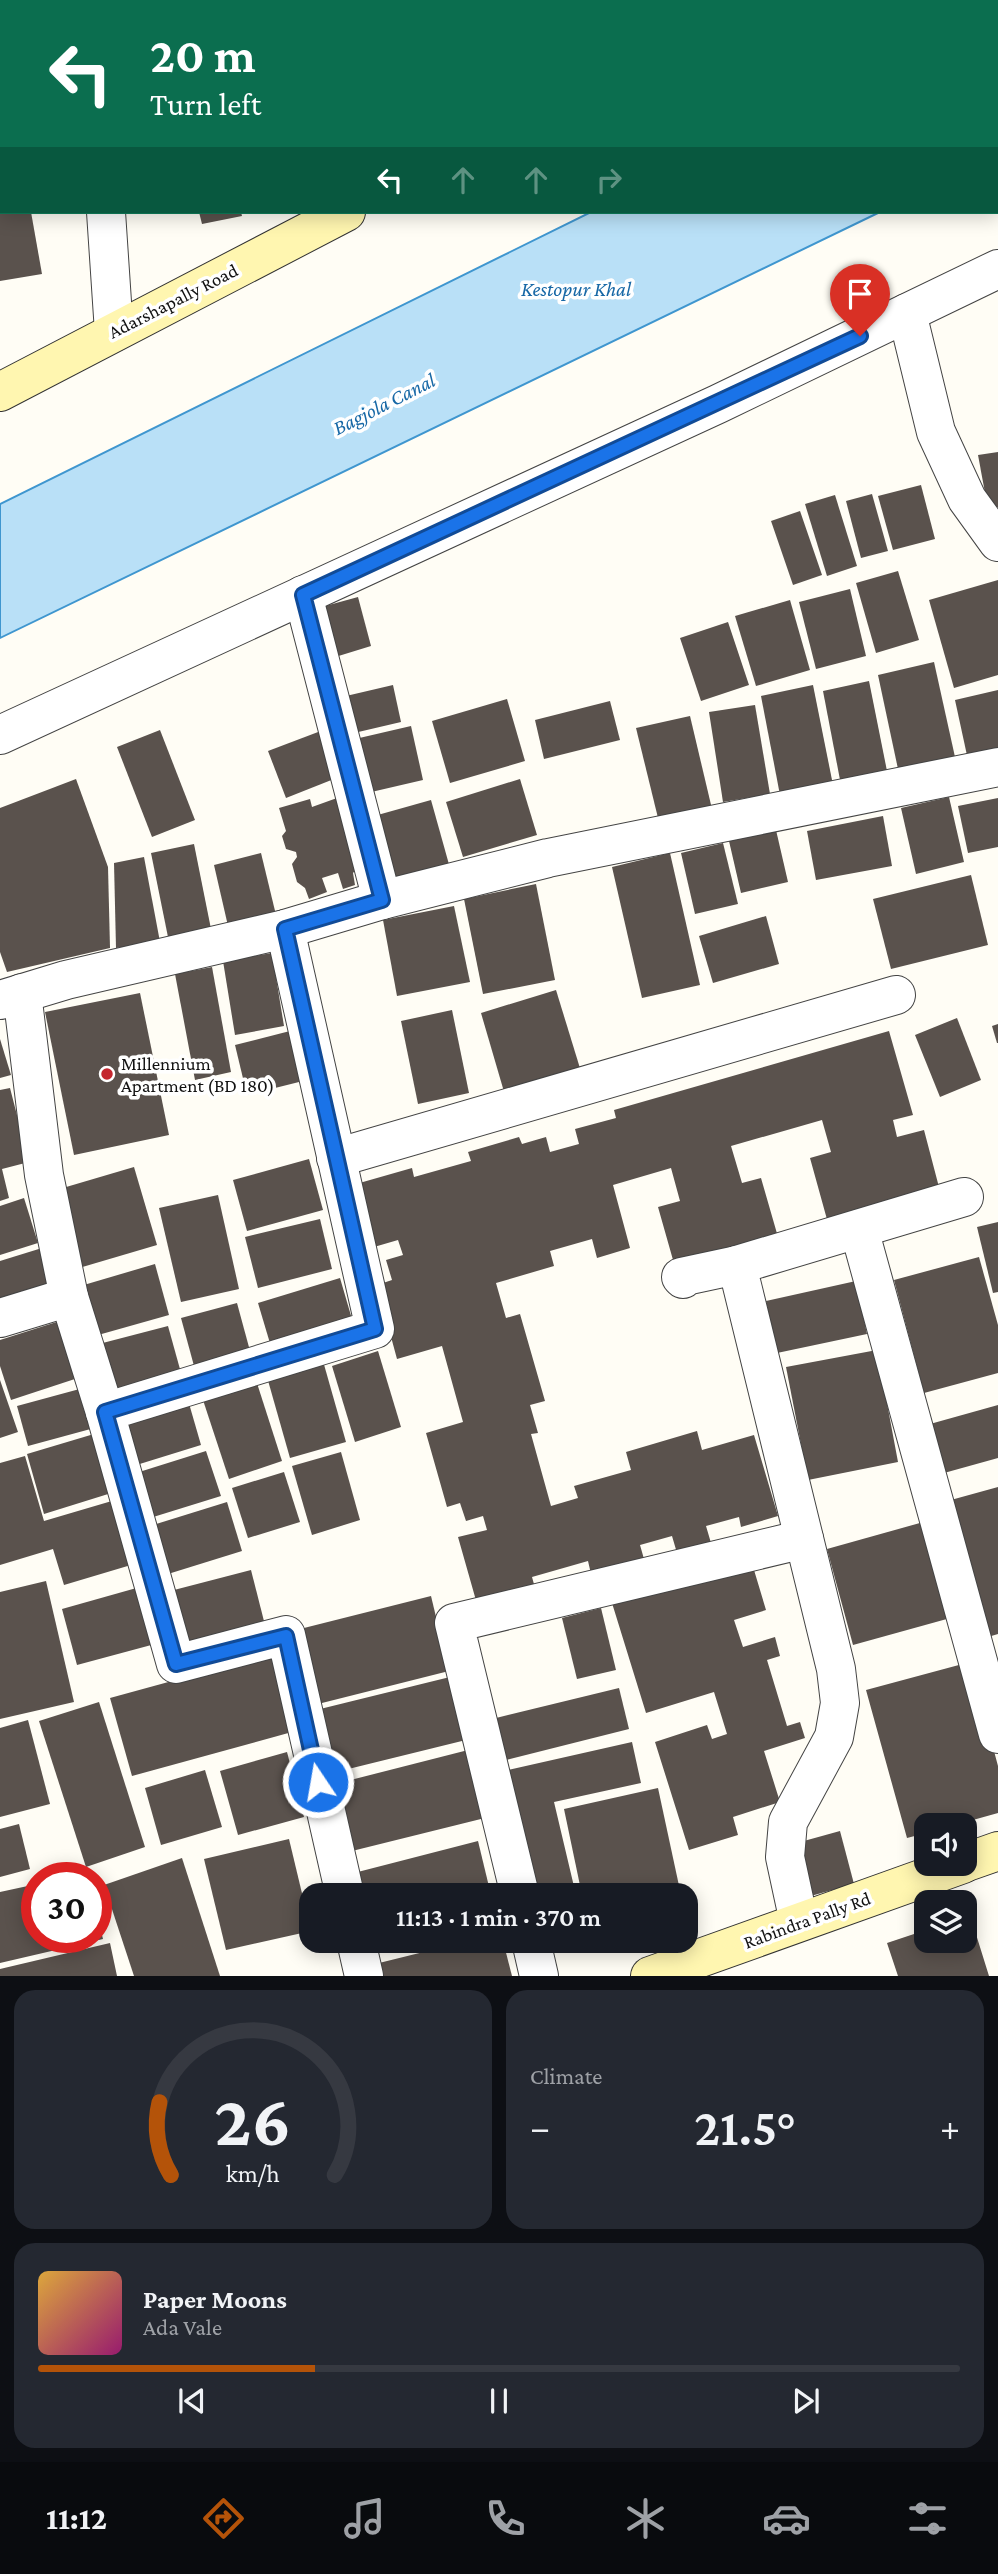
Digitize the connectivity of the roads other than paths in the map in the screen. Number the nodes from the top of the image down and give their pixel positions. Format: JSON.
{"nodes":[{"id":1,"x":106,"y":214,"type":"edge"},
{"id":2,"x":342,"y":214,"type":"edge"},
{"id":3,"x":998,"y":269,"type":"edge"},
{"id":4,"x":907,"y":313,"type":"junction"},
{"id":5,"x":114,"y":332,"type":"junction"},
{"id":6,"x":0,"y":392,"type":"edge"},
{"id":7,"x":998,"y":542,"type":"edge"},
{"id":8,"x":303,"y":595,"type":"junction"},
{"id":9,"x":0,"y":735,"type":"edge"},
{"id":10,"x":998,"y":766,"type":"edge"},
{"id":11,"x":382,"y":900,"type":"junction"},
{"id":12,"x":285,"y":929,"type":"junction"},
{"id":13,"x":896,"y":995,"type":"dead end"},
{"id":14,"x":11,"y":997,"type":"edge"},
{"id":15,"x":336,"y":1158,"type":"junction"},
{"id":16,"x":964,"y":1197,"type":"dead end"},
{"id":17,"x":859,"y":1229,"type":"junction"},
{"id":18,"x":737,"y":1265,"type":"junction"},
{"id":19,"x":683,"y":1279,"type":"dead end"},
{"id":20,"x":69,"y":1297,"type":"junction"},
{"id":21,"x":0,"y":1318,"type":"edge"},
{"id":22,"x":105,"y":1412,"type":"junction"},
{"id":23,"x":804,"y":1539,"type":"junction"},
{"id":24,"x":998,"y":1734,"type":"edge"},
{"id":25,"x":983,"y":1862,"type":"edge"},
{"id":26,"x":342,"y":1883,"type":"edge"},
{"id":27,"x":517,"y":1883,"type":"edge"},
{"id":28,"x":799,"y":1922,"type":"junction"},
{"id":29,"x":359,"y":1953,"type":"edge"},
{"id":30,"x":534,"y":1953,"type":"edge"},
{"id":31,"x":364,"y":1976,"type":"edge"},
{"id":32,"x":539,"y":1976,"type":"edge"},
{"id":33,"x":650,"y":1976,"type":"edge"}],
"edges":[{"from":1,"to":5,"type":"street"},
{"from":2,"to":5,"type":"street","name":"Adarshapally Road"},
{"from":3,"to":4,"type":"street"},
{"from":4,"to":7,"type":"street"},
{"from":4,"to":8,"type":"street"},
{"from":5,"to":6,"type":"street","name":"Adarshapally Road"},
{"from":8,"to":9,"type":"street"},
{"from":8,"to":11,"type":"street"},
{"from":10,"to":11,"type":"street"},
{"from":11,"to":12,"type":"street"},
{"from":12,"to":14,"type":"street"},
{"from":12,"to":15,"type":"street"},
{"from":13,"to":15,"type":"street"},
{"from":14,"to":20,"type":"street"},
{"from":15,"to":22,"type":"street"},
{"from":16,"to":17,"type":"street"},
{"from":17,"to":18,"type":"street"},
{"from":17,"to":24,"type":"street"},
{"from":18,"to":19,"type":"street"},
{"from":18,"to":23,"type":"street"},
{"from":20,"to":21,"type":"street"},
{"from":20,"to":22,"type":"street"},
{"from":22,"to":26,"type":"street"},
{"from":23,"to":27,"type":"street"},
{"from":23,"to":28,"type":"street"},
{"from":25,"to":28,"type":"street","name":"Rabindra Pally Rd"},
{"from":28,"to":33,"type":"street","name":"Rabindra Pally Rd"},
{"from":29,"to":31,"type":"street"},
{"from":30,"to":32,"type":"street"}]}
